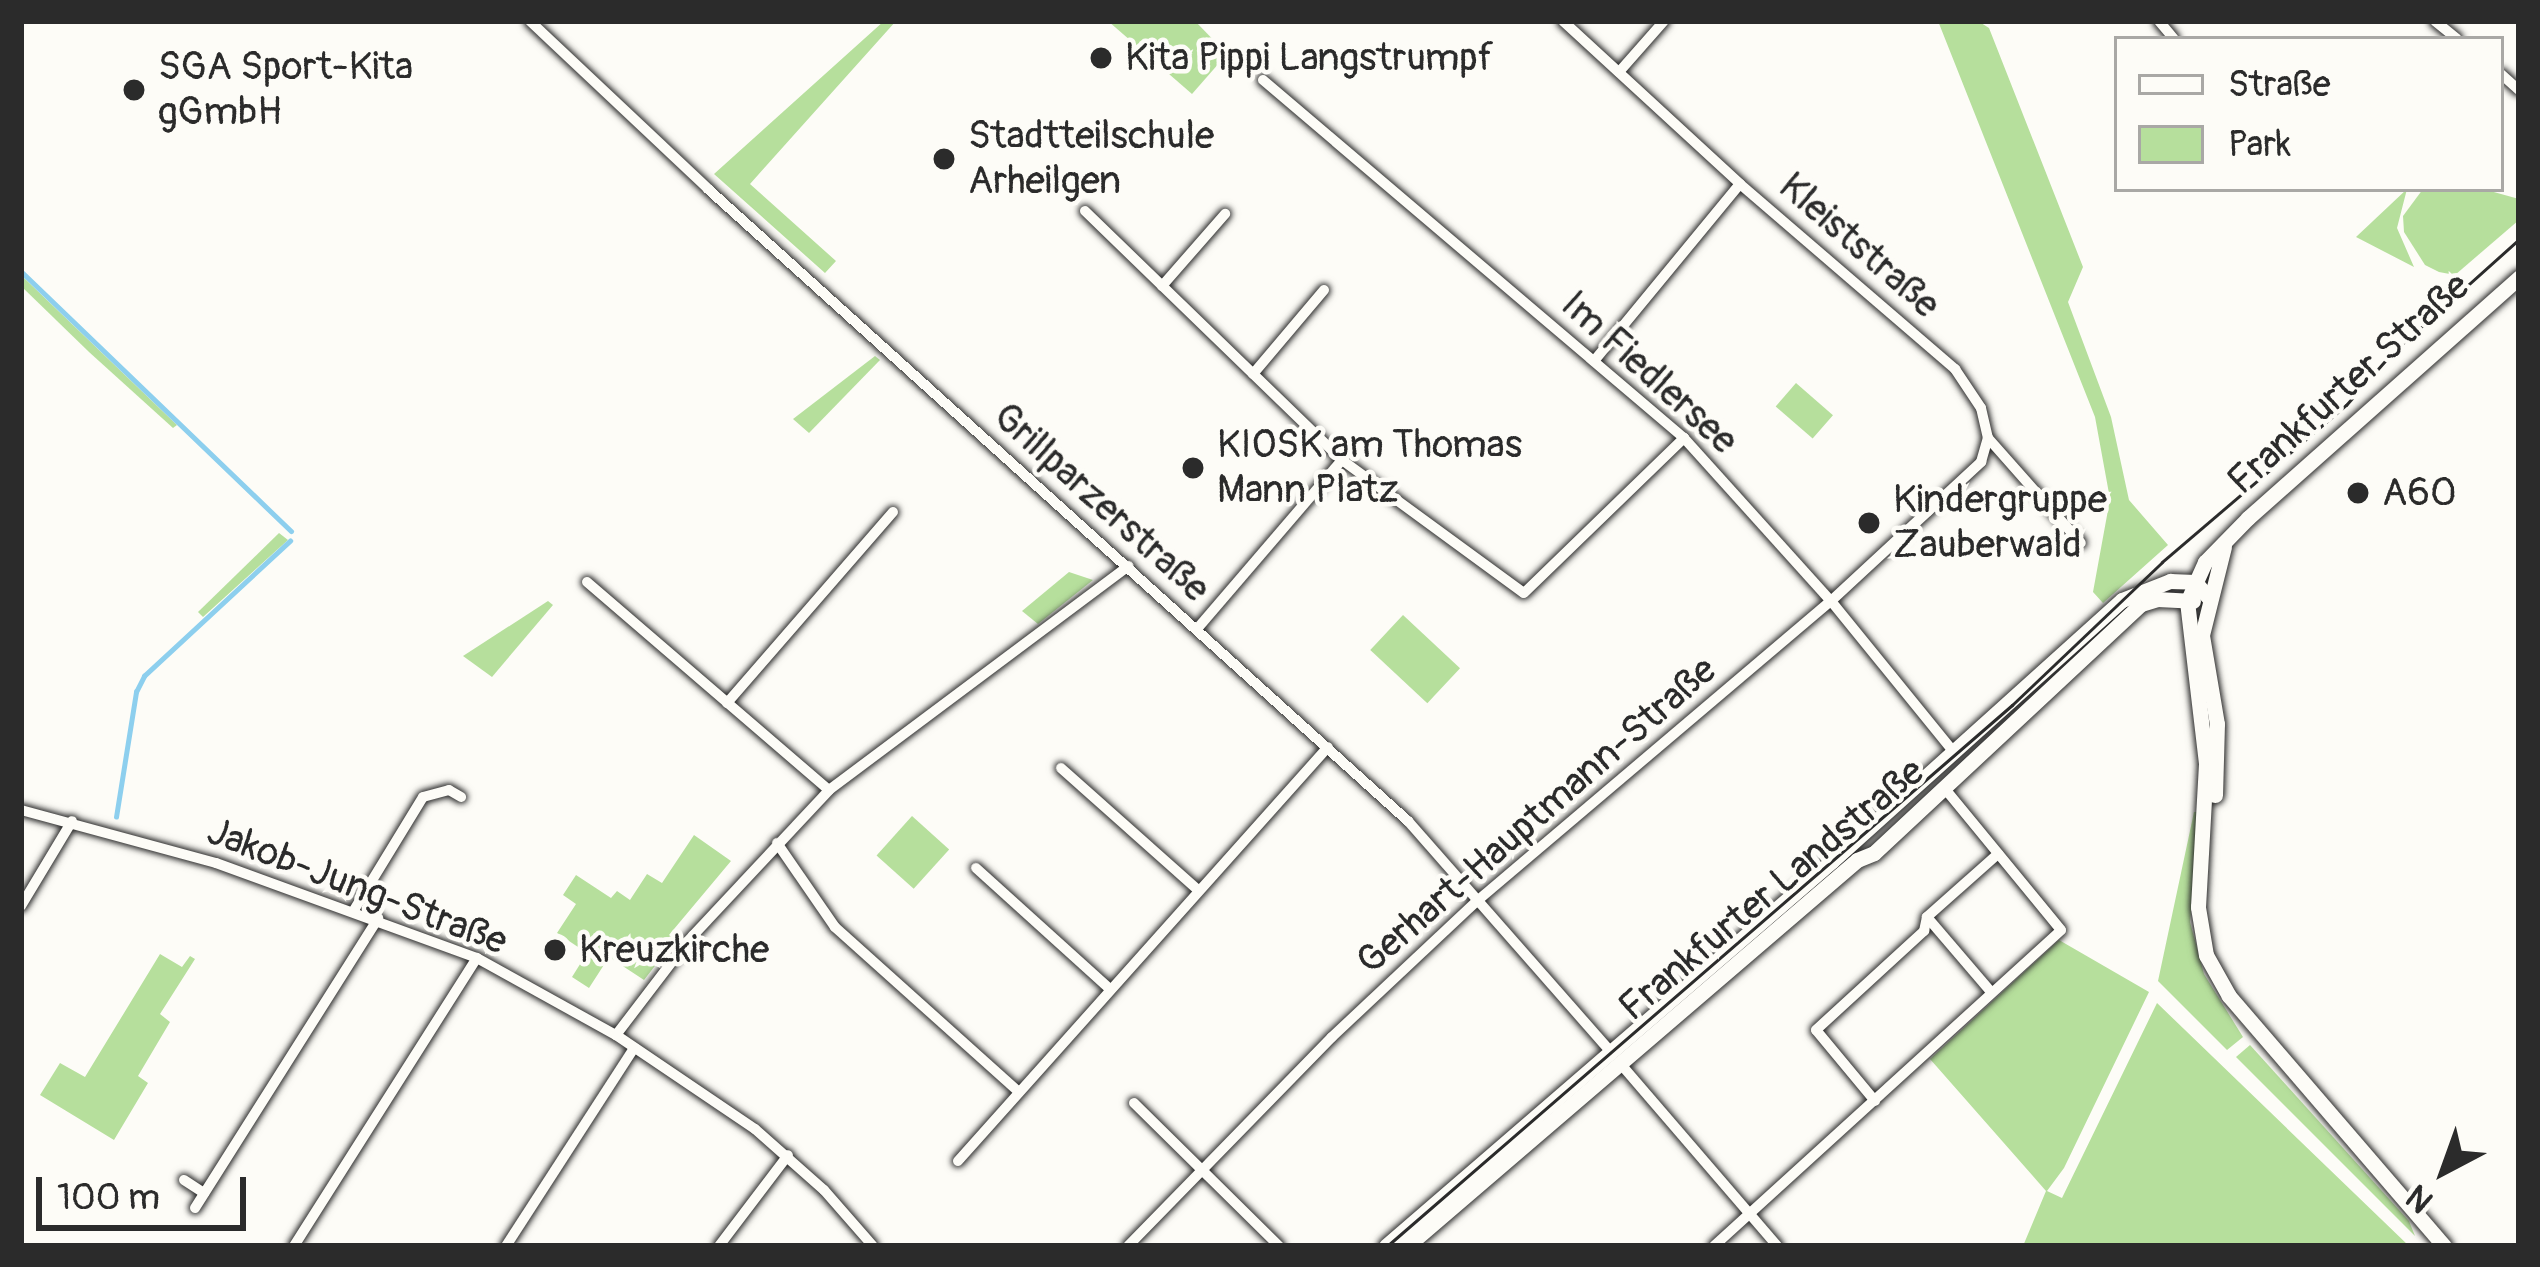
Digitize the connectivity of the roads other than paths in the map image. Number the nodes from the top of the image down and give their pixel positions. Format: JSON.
{"nodes":[{"id":1,"x":530,"y":21,"type":"edge"},
{"id":2,"x":1563,"y":21,"type":"edge"},
{"id":3,"x":1664,"y":21,"type":"edge"},
{"id":4,"x":1619,"y":73,"type":"junction"},
{"id":5,"x":1263,"y":80,"type":"dead end"},
{"id":6,"x":1740,"y":184,"type":"junction"},
{"id":7,"x":1085,"y":211,"type":"dead end"},
{"id":8,"x":1225,"y":214,"type":"dead end"},
{"id":9,"x":2519,"y":277,"type":"edge"},
{"id":10,"x":1162,"y":286,"type":"junction"},
{"id":11,"x":1324,"y":290,"type":"dead end"},
{"id":12,"x":1594,"y":361,"type":"junction"},
{"id":13,"x":1253,"y":374,"type":"junction"},
{"id":14,"x":1684,"y":438,"type":"junction"},
{"id":15,"x":1988,"y":438,"type":"junction"},
{"id":16,"x":1342,"y":460,"type":"junction"},
{"id":17,"x":892,"y":512,"type":"dead end"},
{"id":18,"x":2081,"y":543,"type":"dead end"},
{"id":19,"x":2225,"y":543,"type":"junction"},
{"id":20,"x":1127,"y":566,"type":"junction"},
{"id":21,"x":586,"y":582,"type":"dead end"},
{"id":22,"x":2195,"y":582,"type":"junction"},
{"id":23,"x":2208,"y":598,"type":"junction"},
{"id":24,"x":1831,"y":601,"type":"junction"},
{"id":25,"x":2187,"y":602,"type":"junction"},
{"id":26,"x":1197,"y":629,"type":"junction"},
{"id":27,"x":727,"y":703,"type":"junction"},
{"id":28,"x":1328,"y":747,"type":"junction"},
{"id":29,"x":1953,"y":752,"type":"junction"},
{"id":30,"x":1966,"y":767,"type":"junction"},
{"id":31,"x":1061,"y":768,"type":"dead end"},
{"id":32,"x":1945,"y":789,"type":"junction"},
{"id":33,"x":829,"y":790,"type":"junction"},
{"id":34,"x":461,"y":797,"type":"dead end"},
{"id":35,"x":21,"y":810,"type":"edge"},
{"id":36,"x":72,"y":821,"type":"junction"},
{"id":37,"x":2206,"y":832,"type":"junction"},
{"id":38,"x":777,"y":843,"type":"junction"},
{"id":39,"x":1998,"y":854,"type":"junction"},
{"id":40,"x":976,"y":868,"type":"dead end"},
{"id":41,"x":1198,"y":890,"type":"junction"},
{"id":42,"x":1477,"y":901,"type":"junction"},
{"id":43,"x":21,"y":906,"type":"edge"},
{"id":44,"x":354,"y":910,"type":"junction"},
{"id":45,"x":1928,"y":917,"type":"junction"},
{"id":46,"x":378,"y":918,"type":"junction"},
{"id":47,"x":477,"y":958,"type":"junction"},
{"id":48,"x":1110,"y":989,"type":"junction"},
{"id":49,"x":1991,"y":992,"type":"junction"},
{"id":50,"x":616,"y":1035,"type":"junction"},
{"id":51,"x":634,"y":1048,"type":"junction"},
{"id":52,"x":1614,"y":1057,"type":"junction"},
{"id":53,"x":1018,"y":1091,"type":"junction"},
{"id":54,"x":1875,"y":1101,"type":"junction"},
{"id":55,"x":1134,"y":1103,"type":"dead end"},
{"id":56,"x":788,"y":1155,"type":"junction"},
{"id":57,"x":958,"y":1160,"type":"dead end"},
{"id":58,"x":1203,"y":1169,"type":"junction"},
{"id":59,"x":184,"y":1180,"type":"dead end"},
{"id":60,"x":204,"y":1192,"type":"junction"},
{"id":61,"x":195,"y":1208,"type":"dead end"},
{"id":62,"x":1747,"y":1215,"type":"junction"},
{"id":63,"x":294,"y":1246,"type":"edge"},
{"id":64,"x":506,"y":1246,"type":"edge"},
{"id":65,"x":719,"y":1246,"type":"edge"},
{"id":66,"x":873,"y":1246,"type":"edge"},
{"id":67,"x":1129,"y":1246,"type":"edge"},
{"id":68,"x":1279,"y":1246,"type":"edge"},
{"id":69,"x":1387,"y":1246,"type":"edge"},
{"id":70,"x":1407,"y":1246,"type":"edge"},
{"id":71,"x":1714,"y":1246,"type":"edge"},
{"id":72,"x":1777,"y":1246,"type":"edge"},
{"id":73,"x":2444,"y":1246,"type":"edge"}],
"edges":[{"from":1,"to":20,"type":"street","name":"Grillparzerstraße"},
{"from":2,"to":4,"type":"street","name":"Kleiststraße"},
{"from":3,"to":4,"type":"street"},
{"from":4,"to":6,"type":"street","name":"Kleiststraße"},
{"from":5,"to":12,"type":"street","name":"Im Fiedlersee"},
{"from":6,"to":12,"type":"street"},
{"from":6,"to":15,"type":"street","name":"Kleiststraße"},
{"from":7,"to":10,"type":"street"},
{"from":8,"to":10,"type":"street"},
{"from":9,"to":19,"type":"street","name":"Frankfurter Straße"},
{"from":10,"to":13,"type":"street"},
{"from":11,"to":13,"type":"street"},
{"from":12,"to":14,"type":"street","name":"Im Fiedlersee"},
{"from":13,"to":16,"type":"street"},
{"from":14,"to":16,"type":"street"},
{"from":14,"to":24,"type":"street","name":"Im Fiedlersee"},
{"from":15,"to":18,"type":"street","name":"Kleiststraße"},
{"from":15,"to":24,"type":"street","name":"Gerhart-Hauptmann-Straße"},
{"from":16,"to":26,"type":"street"},
{"from":17,"to":27,"type":"street"},
{"from":19,"to":22,"type":"street","name":"Frankfurter Straße"},
{"from":19,"to":23,"type":"street","name":"Frankfurter Straße"},
{"from":20,"to":26,"type":"street","name":"Grillparzerstraße"},
{"from":20,"to":33,"type":"street"},
{"from":21,"to":27,"type":"street"},
{"from":22,"to":23,"type":"street"},
{"from":22,"to":25,"type":"street","name":"Frankfurter Straße"},
{"from":22,"to":29,"type":"street","name":"Frankfurter Landstraße"},
{"from":23,"to":25,"type":"street","name":"Frankfurter Landstraße"},
{"from":23,"to":37,"type":"street","name":"Frankfurter Straße"},
{"from":24,"to":29,"type":"street","name":"Im Fiedlersee"},
{"from":24,"to":42,"type":"street","name":"Gerhart-Hauptmann-Straße"},
{"from":25,"to":30,"type":"street","name":"Frankfurter Landstraße"},
{"from":25,"to":37,"type":"street"},
{"from":26,"to":28,"type":"street","name":"Grillparzerstraße"},
{"from":27,"to":33,"type":"street"},
{"from":28,"to":41,"type":"street"},
{"from":28,"to":42,"type":"street","name":"Grillparzerstraße"},
{"from":29,"to":30,"type":"street","name":"Frankfurter Landstraße"},
{"from":29,"to":52,"type":"street","name":"Frankfurter Landstraße"},
{"from":30,"to":32,"type":"street","name":"Frankfurter Landstraße"},
{"from":31,"to":41,"type":"street"},
{"from":32,"to":39,"type":"street"},
{"from":32,"to":52,"type":"street","name":"Frankfurter Landstraße"},
{"from":33,"to":38,"type":"street"},
{"from":34,"to":44,"type":"street"},
{"from":35,"to":36,"type":"street","name":"Jakob-Jung-Straße"},
{"from":36,"to":43,"type":"street"},
{"from":36,"to":44,"type":"street","name":"Jakob-Jung-Straße"},
{"from":37,"to":73,"type":"street"},
{"from":38,"to":50,"type":"street"},
{"from":38,"to":53,"type":"street"},
{"from":39,"to":45,"type":"street"},
{"from":39,"to":49,"type":"street"},
{"from":40,"to":48,"type":"street"},
{"from":41,"to":48,"type":"street"},
{"from":42,"to":52,"type":"street","name":"Grillparzerstraße"},
{"from":42,"to":58,"type":"street","name":"Gerhart-Hauptmann-Straße"},
{"from":44,"to":46,"type":"street","name":"Jakob-Jung-Straße"},
{"from":45,"to":49,"type":"street"},
{"from":45,"to":54,"type":"street"},
{"from":46,"to":47,"type":"street","name":"Jakob-Jung-Straße"},
{"from":46,"to":60,"type":"street"},
{"from":47,"to":50,"type":"street","name":"Jakob-Jung-Straße"},
{"from":47,"to":63,"type":"street"},
{"from":48,"to":53,"type":"street"},
{"from":49,"to":54,"type":"street"},
{"from":50,"to":51,"type":"street","name":"Jakob-Jung-Straße"},
{"from":51,"to":56,"type":"street","name":"Jakob-Jung-Straße"},
{"from":51,"to":64,"type":"street"},
{"from":52,"to":62,"type":"street","name":"Grillparzerstraße"},
{"from":52,"to":69,"type":"street","name":"Frankfurter Landstraße"},
{"from":52,"to":70,"type":"street","name":"Frankfurter Landstraße"},
{"from":53,"to":57,"type":"street"},
{"from":54,"to":62,"type":"street"},
{"from":55,"to":58,"type":"street"},
{"from":56,"to":65,"type":"street"},
{"from":56,"to":66,"type":"street","name":"Jakob-Jung-Straße"},
{"from":58,"to":67,"type":"street","name":"Gerhart-Hauptmann-Straße"},
{"from":58,"to":68,"type":"street"},
{"from":59,"to":60,"type":"street"},
{"from":60,"to":61,"type":"street"},
{"from":62,"to":71,"type":"street"},
{"from":62,"to":72,"type":"street","name":"Grillparzerstraße"}]}
